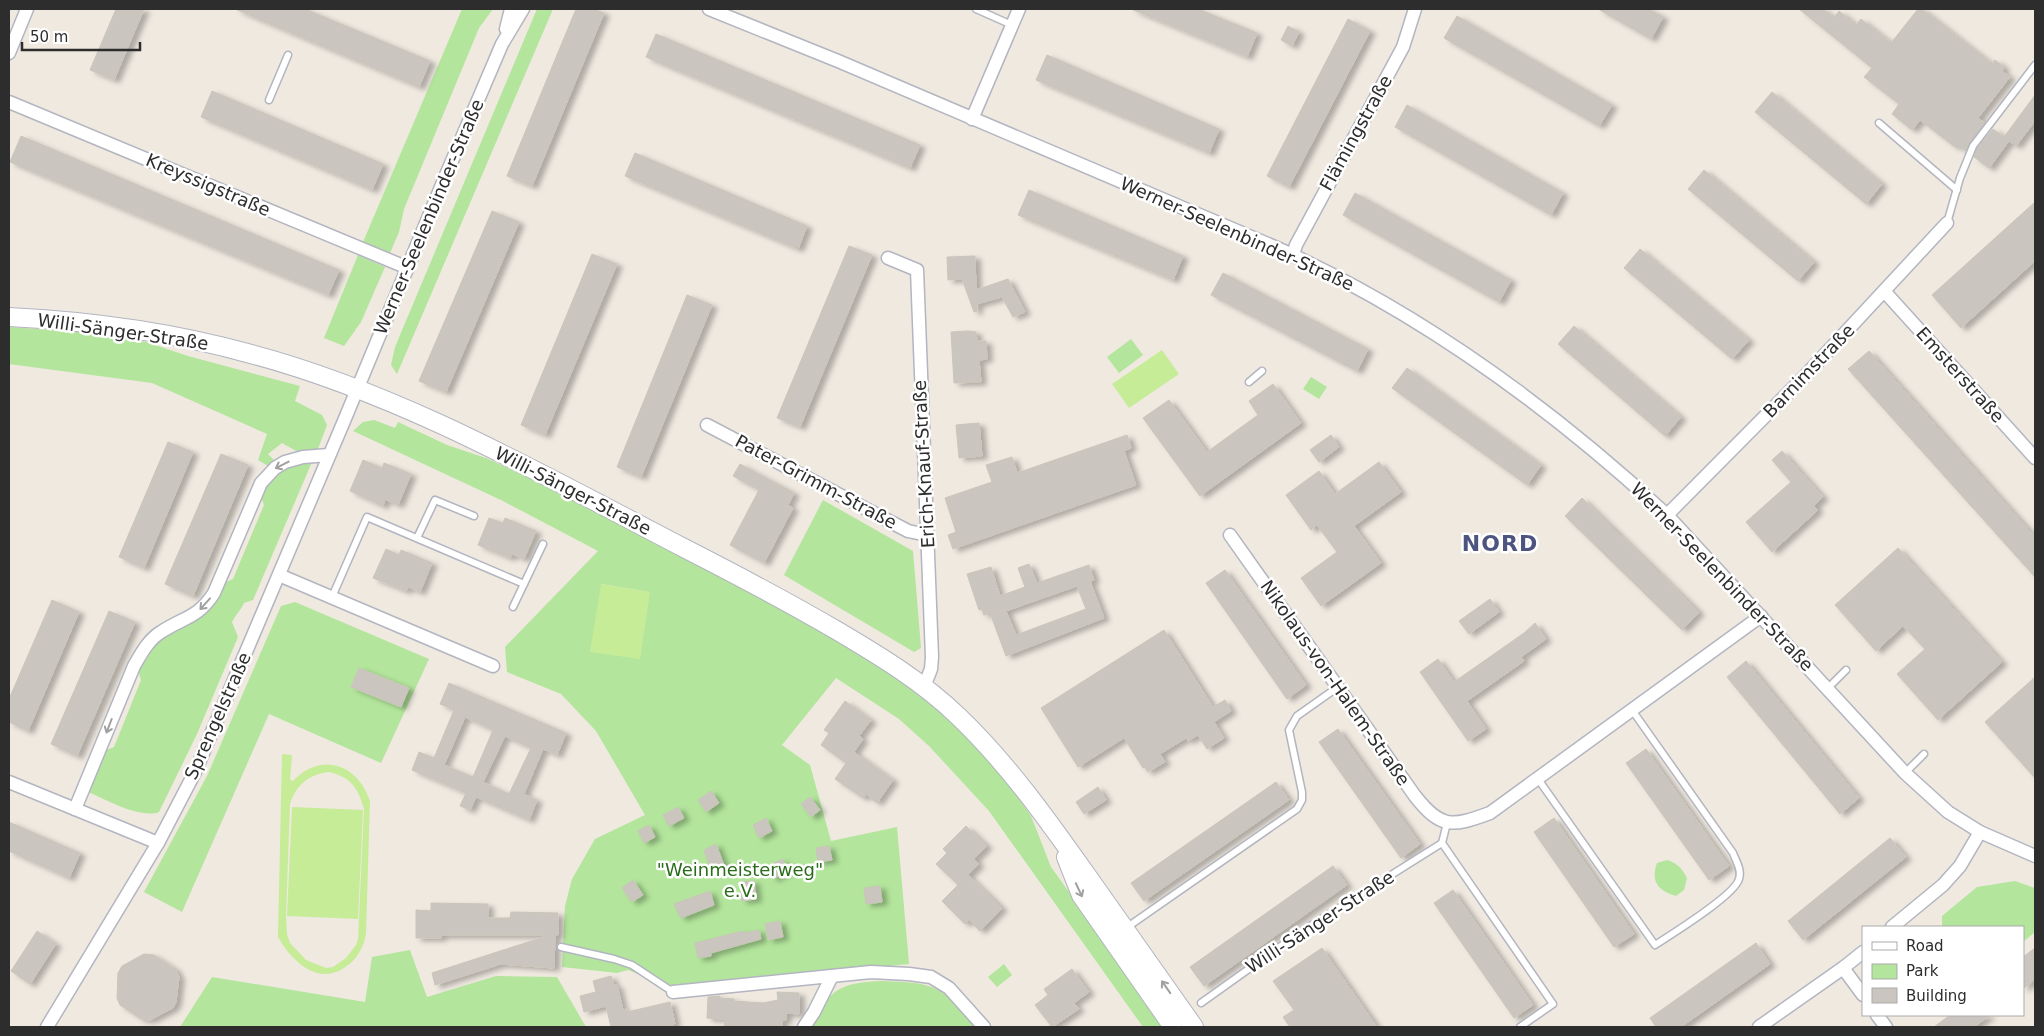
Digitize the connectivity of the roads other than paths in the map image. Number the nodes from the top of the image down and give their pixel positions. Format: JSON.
{"nodes":[{"id":1,"x":28,"y":9,"type":"edge"},
{"id":2,"x":511,"y":9,"type":"edge"},
{"id":3,"x":523,"y":9,"type":"edge"},
{"id":4,"x":709,"y":9,"type":"edge"},
{"id":5,"x":976,"y":9,"type":"edge"},
{"id":6,"x":1019,"y":9,"type":"edge"},
{"id":7,"x":1415,"y":9,"type":"edge"},
{"id":8,"x":731,"y":13,"type":"edge"},
{"id":9,"x":1012,"y":25,"type":"junction"},
{"id":10,"x":502,"y":44,"type":"junction"},
{"id":11,"x":9,"y":53,"type":"edge"},
{"id":12,"x":288,"y":55,"type":"dead end"},
{"id":13,"x":2035,"y":65,"type":"edge"},
{"id":14,"x":269,"y":100,"type":"dead end"},
{"id":15,"x":9,"y":102,"type":"edge"},
{"id":16,"x":972,"y":119,"type":"junction"},
{"id":17,"x":1879,"y":123,"type":"dead end"},
{"id":18,"x":1957,"y":190,"type":"junction"},
{"id":19,"x":1947,"y":223,"type":"joint"},
{"id":20,"x":1293,"y":255,"type":"junction"},
{"id":21,"x":888,"y":258,"type":"dead end"},
{"id":22,"x":408,"y":268,"type":"junction"},
{"id":23,"x":1885,"y":292,"type":"junction"},
{"id":24,"x":9,"y":317,"type":"edge"},
{"id":25,"x":1262,"y":371,"type":"dead end"},
{"id":26,"x":1249,"y":382,"type":"dead end"},
{"id":27,"x":356,"y":390,"type":"junction"},
{"id":28,"x":706,"y":425,"type":"dead end"},
{"id":29,"x":329,"y":455,"type":"junction"},
{"id":30,"x":2035,"y":458,"type":"edge"},
{"id":31,"x":1666,"y":515,"type":"junction"},
{"id":32,"x":474,"y":516,"type":"dead end"},
{"id":33,"x":926,"y":535,"type":"junction"},
{"id":34,"x":1230,"y":535,"type":"dead end"},
{"id":35,"x":417,"y":538,"type":"junction"},
{"id":36,"x":543,"y":544,"type":"dead end"},
{"id":37,"x":279,"y":575,"type":"junction"},
{"id":38,"x":524,"y":584,"type":"junction"},
{"id":39,"x":332,"y":597,"type":"junction"},
{"id":40,"x":513,"y":607,"type":"dead end"},
{"id":41,"x":1761,"y":616,"type":"junction"},
{"id":42,"x":493,"y":666,"type":"dead end"},
{"id":43,"x":1846,"y":670,"type":"dead end"},
{"id":44,"x":924,"y":687,"type":"junction"},
{"id":45,"x":1338,"y":687,"type":"junction"},
{"id":46,"x":1828,"y":688,"type":"junction"},
{"id":47,"x":1632,"y":710,"type":"junction"},
{"id":48,"x":1924,"y":754,"type":"dead end"},
{"id":49,"x":1905,"y":773,"type":"junction"},
{"id":50,"x":1538,"y":780,"type":"junction"},
{"id":51,"x":9,"y":782,"type":"edge"},
{"id":52,"x":75,"y":809,"type":"junction"},
{"id":53,"x":1446,"y":823,"type":"junction"},
{"id":54,"x":1054,"y":829,"type":"junction"},
{"id":55,"x":1980,"y":832,"type":"junction"},
{"id":56,"x":158,"y":843,"type":"junction"},
{"id":57,"x":1442,"y":843,"type":"junction"},
{"id":58,"x":2035,"y":856,"type":"edge"},
{"id":59,"x":1893,"y":926,"type":"edge"},
{"id":60,"x":1125,"y":929,"type":"junction"},
{"id":61,"x":561,"y":947,"type":"dead end"},
{"id":62,"x":1862,"y":953,"type":"edge"},
{"id":63,"x":1843,"y":968,"type":"junction"},
{"id":64,"x":832,"y":976,"type":"junction"},
{"id":65,"x":673,"y":992,"type":"joint"},
{"id":66,"x":1862,"y":994,"type":"edge"},
{"id":67,"x":1201,"y":1003,"type":"dead end"},
{"id":68,"x":1878,"y":1016,"type":"edge"},
{"id":69,"x":47,"y":1027,"type":"edge"},
{"id":70,"x":804,"y":1027,"type":"edge"},
{"id":71,"x":984,"y":1027,"type":"edge"},
{"id":72,"x":1173,"y":1027,"type":"edge"},
{"id":73,"x":1194,"y":1027,"type":"edge"},
{"id":74,"x":1520,"y":1027,"type":"edge"},
{"id":75,"x":1759,"y":1027,"type":"edge"},
{"id":76,"x":1886,"y":1027,"type":"edge"}],
"edges":[{"from":1,"to":11,"type":"street"},
{"from":2,"to":10,"type":"street","name":"Werner-Seelenbinder-Straße"},
{"from":3,"to":10,"type":"street","name":"Werner-Seelenbinder-Straße"},
{"from":4,"to":8,"type":"street","name":"Werner-Seelenbinder-Straße"},
{"from":5,"to":9,"type":"lane"},
{"from":6,"to":9,"type":"street"},
{"from":7,"to":20,"type":"street","name":"Flämingstraße"},
{"from":8,"to":16,"type":"street","name":"Werner-Seelenbinder-Straße"},
{"from":9,"to":16,"type":"street"},
{"from":10,"to":22,"type":"street","name":"Werner-Seelenbinder-Straße"},
{"from":12,"to":14,"type":"lane"},
{"from":13,"to":18,"type":"lane"},
{"from":15,"to":22,"type":"street","name":"Kreyssigstraße"},
{"from":16,"to":20,"type":"street","name":"Werner-Seelenbinder-Straße"},
{"from":17,"to":18,"type":"lane"},
{"from":18,"to":19,"type":"lane"},
{"from":19,"to":23,"type":"street","name":"Barnimstraße"},
{"from":20,"to":31,"type":"street","name":"Werner-Seelenbinder-Straße"},
{"from":21,"to":33,"type":"street","name":"Erich-Knauf-Straße"},
{"from":22,"to":27,"type":"street","name":"Werner-Seelenbinder-Straße"},
{"from":23,"to":30,"type":"street","name":"Emsterstraße"},
{"from":23,"to":31,"type":"street","name":"Barnimstraße"},
{"from":24,"to":27,"type":"main road","name":"Willi-Sänger-Straße"},
{"from":25,"to":26,"type":"lane"},
{"from":27,"to":29,"type":"street","name":"Sprengelstraße"},
{"from":27,"to":44,"type":"main road","name":"Willi-Sänger-Straße"},
{"from":28,"to":33,"type":"street","name":"Pater-Grimm-Straße"},
{"from":29,"to":37,"type":"street","name":"Sprengelstraße"},
{"from":29,"to":52,"type":"street","one_way":true},
{"from":31,"to":41,"type":"street","name":"Werner-Seelenbinder-Straße"},
{"from":32,"to":35,"type":"lane"},
{"from":33,"to":44,"type":"street","name":"Erich-Knauf-Straße"},
{"from":34,"to":45,"type":"street","name":"Nikolaus-von-Halem-Straße"},
{"from":35,"to":38,"type":"lane"},
{"from":35,"to":39,"type":"lane"},
{"from":36,"to":38,"type":"lane"},
{"from":37,"to":39,"type":"street"},
{"from":37,"to":56,"type":"street","name":"Sprengelstraße"},
{"from":38,"to":40,"type":"lane"},
{"from":39,"to":42,"type":"street"},
{"from":41,"to":46,"type":"street","name":"Werner-Seelenbinder-Straße"},
{"from":41,"to":47,"type":"street"},
{"from":43,"to":46,"type":"lane"},
{"from":44,"to":54,"type":"main road","name":"Willi-Sänger-Straße"},
{"from":45,"to":53,"type":"street","name":"Nikolaus-von-Halem-Straße"},
{"from":45,"to":60,"type":"lane"},
{"from":46,"to":49,"type":"street","name":"Werner-Seelenbinder-Straße"},
{"from":47,"to":50,"type":"street"},
{"from":47,"to":50,"type":"lane"},
{"from":48,"to":49,"type":"lane"},
{"from":49,"to":55,"type":"street","name":"Werner-Seelenbinder-Straße"},
{"from":50,"to":53,"type":"street"},
{"from":51,"to":52,"type":"street"},
{"from":52,"to":56,"type":"street"},
{"from":53,"to":57,"type":"lane"},
{"from":54,"to":60,"type":"main road","name":"Willi-Sänger-Straße"},
{"from":54,"to":72,"type":"main road","name":"Willi-Sänger-Straße","one_way":true},
{"from":55,"to":58,"type":"street","name":"Werner-Seelenbinder-Straße"},
{"from":55,"to":59,"type":"street"},
{"from":56,"to":69,"type":"street","name":"Sprengelstraße"},
{"from":57,"to":67,"type":"lane","name":"Willi-Sänger-Straße"},
{"from":57,"to":74,"type":"lane"},
{"from":73,"to":60,"type":"main road","name":"Willi-Sänger-Straße","one_way":true},
{"from":61,"to":65,"type":"lane"},
{"from":62,"to":63,"type":"street"},
{"from":63,"to":66,"type":"street"},
{"from":63,"to":75,"type":"street"},
{"from":64,"to":65,"type":"street"},
{"from":64,"to":70,"type":"street"},
{"from":64,"to":71,"type":"street"},
{"from":68,"to":76,"type":"street"}]}
